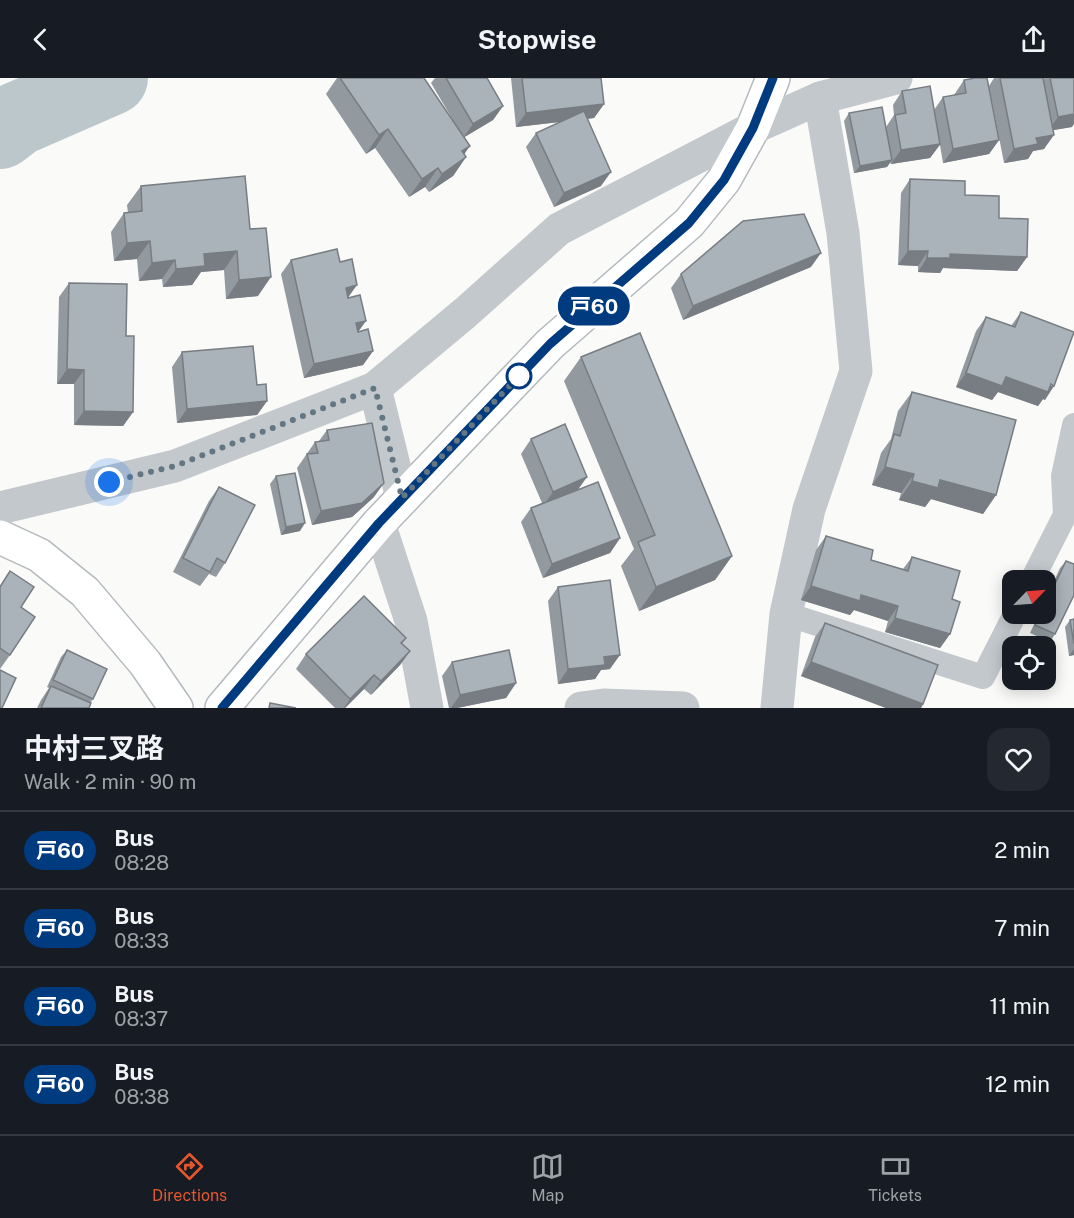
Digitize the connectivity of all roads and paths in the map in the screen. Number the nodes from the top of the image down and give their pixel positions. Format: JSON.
{"nodes":[{"id":1,"x":773,"y":78,"type":"edge"},
{"id":2,"x":896,"y":78,"type":"edge"},
{"id":3,"x":820,"y":98,"type":"junction"},
{"id":4,"x":753,"y":128,"type":"junction"},
{"id":5,"x":375,"y":388,"type":"junction"},
{"id":6,"x":1074,"y":425,"type":"edge"},
{"id":7,"x":402,"y":498,"type":"junction"},
{"id":8,"x":0,"y":508,"type":"edge"},
{"id":9,"x":379,"y":523,"type":"junction"},
{"id":10,"x":0,"y":537,"type":"edge"},
{"id":11,"x":1037,"y":570,"type":"edge"},
{"id":12,"x":786,"y":614,"type":"junction"},
{"id":13,"x":1010,"y":624,"type":"edge"},
{"id":14,"x":176,"y":708,"type":"edge"},
{"id":15,"x":222,"y":708,"type":"edge"},
{"id":16,"x":428,"y":708,"type":"edge"},
{"id":17,"x":580,"y":708,"type":"edge"},
{"id":18,"x":683,"y":708,"type":"edge"},
{"id":19,"x":777,"y":708,"type":"edge"}],
"edges":[{"from":1,"to":4,"type":"street"},
{"from":2,"to":3,"type":"street"},
{"from":3,"to":4,"type":"street"},
{"from":3,"to":12,"type":"street"},
{"from":4,"to":5,"type":"street"},
{"from":4,"to":7,"type":"street"},
{"from":5,"to":7,"type":"street"},
{"from":5,"to":8,"type":"street"},
{"from":6,"to":11,"type":"lane"},
{"from":7,"to":9,"type":"street"},
{"from":9,"to":15,"type":"street"},
{"from":9,"to":16,"type":"street"},
{"from":10,"to":14,"type":"street"},
{"from":12,"to":13,"type":"lane"},
{"from":12,"to":19,"type":"street"},
{"from":17,"to":18,"type":"street"}]}
